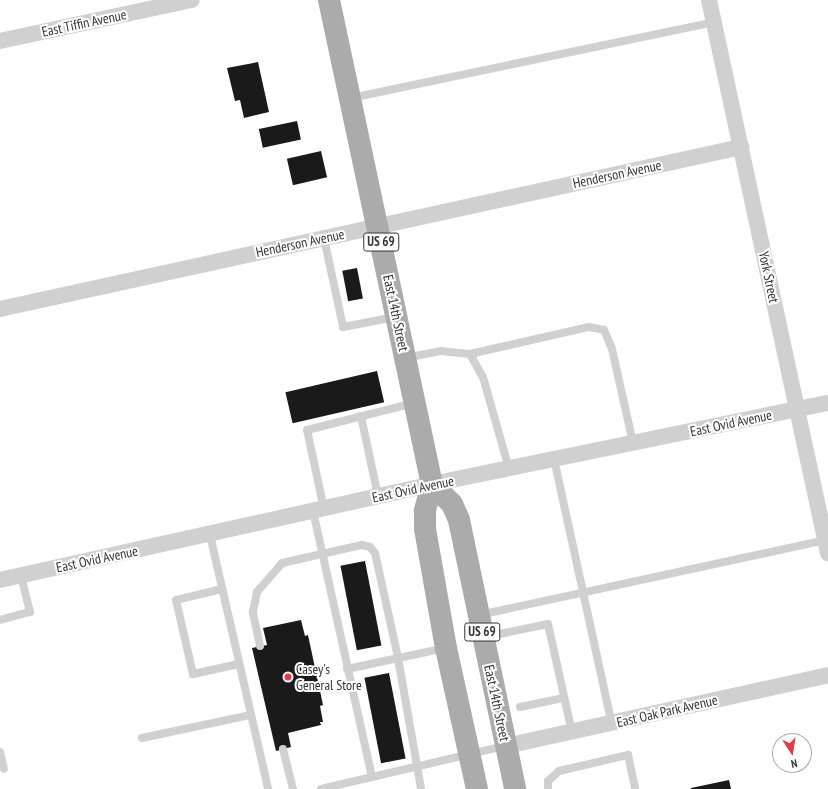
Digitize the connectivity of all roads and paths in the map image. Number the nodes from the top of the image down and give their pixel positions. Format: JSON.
{"nodes":[{"id":1,"x":192,"y":0,"type":"edge"},
{"id":2,"x":329,"y":0,"type":"edge"},
{"id":3,"x":709,"y":0,"type":"edge"},
{"id":4,"x":714,"y":22,"type":"junction"},
{"id":5,"x":0,"y":41,"type":"edge"},
{"id":6,"x":350,"y":98,"type":"junction"},
{"id":7,"x":741,"y":147,"type":"junction"},
{"id":8,"x":377,"y":226,"type":"junction"},
{"id":9,"x":324,"y":238,"type":"junction"},
{"id":10,"x":0,"y":309,"type":"edge"},
{"id":11,"x":396,"y":316,"type":"junction"},
{"id":12,"x":470,"y":354,"type":"junction"},
{"id":13,"x":405,"y":358,"type":"junction"},
{"id":14,"x":414,"y":402,"type":"junction"},
{"id":15,"x":828,"y":403,"type":"edge"},
{"id":16,"x":797,"y":409,"type":"junction"},
{"id":17,"x":361,"y":416,"type":"junction"},
{"id":18,"x":633,"y":443,"type":"junction"},
{"id":19,"x":554,"y":459,"type":"junction"},
{"id":20,"x":509,"y":469,"type":"junction"},
{"id":21,"x":432,"y":484,"type":"junction"},
{"id":22,"x":378,"y":496,"type":"junction"},
{"id":23,"x":319,"y":510,"type":"junction"},
{"id":24,"x":210,"y":535,"type":"junction"},
{"id":25,"x":827,"y":547,"type":"edge"},
{"id":26,"x":322,"y":553,"type":"junction"},
{"id":27,"x":21,"y":576,"type":"junction"},
{"id":28,"x":0,"y":580,"type":"edge"},
{"id":29,"x":222,"y":589,"type":"junction"},
{"id":30,"x":583,"y":594,"type":"junction"},
{"id":31,"x":478,"y":616,"type":"junction"},
{"id":32,"x":0,"y":620,"type":"edge"},
{"id":33,"x":483,"y":638,"type":"junction"},
{"id":34,"x":260,"y":646,"type":"dead end"},
{"id":35,"x":446,"y":648,"type":"junction"},
{"id":36,"x":398,"y":658,"type":"junction"},
{"id":37,"x":239,"y":664,"type":"junction"},
{"id":38,"x":347,"y":668,"type":"junction"},
{"id":39,"x":828,"y":675,"type":"edge"},
{"id":40,"x":564,"y":698,"type":"junction"},
{"id":41,"x":520,"y":707,"type":"dead end"},
{"id":42,"x":250,"y":715,"type":"junction"},
{"id":43,"x":612,"y":724,"type":"junction"},
{"id":44,"x":572,"y":732,"type":"junction"},
{"id":45,"x":142,"y":738,"type":"dead end"},
{"id":46,"x":506,"y":746,"type":"junction"},
{"id":47,"x":283,"y":749,"type":"dead end"},
{"id":48,"x":0,"y":752,"type":"edge"},
{"id":49,"x":469,"y":753,"type":"junction"},
{"id":50,"x":418,"y":766,"type":"junction"},
{"id":51,"x":4,"y":769,"type":"dead end"},
{"id":52,"x":372,"y":777,"type":"junction"},
{"id":53,"x":268,"y":789,"type":"edge"},
{"id":54,"x":293,"y":789,"type":"edge"},
{"id":55,"x":321,"y":789,"type":"edge"},
{"id":56,"x":421,"y":789,"type":"edge"},
{"id":57,"x":477,"y":789,"type":"edge"},
{"id":58,"x":515,"y":789,"type":"edge"},
{"id":59,"x":548,"y":789,"type":"edge"},
{"id":60,"x":635,"y":789,"type":"edge"}],
"edges":[{"from":1,"to":5,"type":"street","name":"East Tiffin Avenue"},
{"from":2,"to":6,"type":"main road","name":"East 14th Street","number":"US 69"},
{"from":3,"to":4,"type":"street","name":"York Street"},
{"from":4,"to":6,"type":"lane"},
{"from":4,"to":7,"type":"street","name":"York Street"},
{"from":6,"to":8,"type":"main road","name":"East 14th Street","number":"US 69"},
{"from":7,"to":8,"type":"street","name":"Henderson Avenue"},
{"from":7,"to":16,"type":"street","name":"York Street"},
{"from":8,"to":9,"type":"street","name":"Henderson Avenue"},
{"from":8,"to":11,"type":"main road","name":"East 14th Street","number":"US 69"},
{"from":9,"to":10,"type":"street","name":"Henderson Avenue"},
{"from":9,"to":11,"type":"lane"},
{"from":11,"to":13,"type":"main road","name":"East 14th Street","number":"US 69"},
{"from":12,"to":13,"type":"lane"},
{"from":12,"to":18,"type":"lane"},
{"from":12,"to":20,"type":"lane"},
{"from":13,"to":14,"type":"main road","name":"East 14th Street","number":"US 69"},
{"from":14,"to":17,"type":"lane"},
{"from":14,"to":21,"type":"main road","name":"East 14th Street","number":"US 69"},
{"from":15,"to":16,"type":"street","name":"East Ovid Avenue"},
{"from":16,"to":18,"type":"street","name":"East Ovid Avenue"},
{"from":16,"to":25,"type":"street","name":"York Street"},
{"from":17,"to":22,"type":"lane"},
{"from":17,"to":23,"type":"lane"},
{"from":18,"to":19,"type":"street","name":"East Ovid Avenue"},
{"from":19,"to":20,"type":"street","name":"East Ovid Avenue"},
{"from":19,"to":30,"type":"lane"},
{"from":20,"to":21,"type":"street","name":"East Ovid Avenue"},
{"from":21,"to":22,"type":"street","name":"East Ovid Avenue"},
{"from":21,"to":31,"type":"main road","name":"East 14th Street","number":"US 69"},
{"from":21,"to":35,"type":"main road","name":"East 14th Street","number":"US 69"},
{"from":22,"to":23,"type":"street","name":"East Ovid Avenue"},
{"from":23,"to":24,"type":"street","name":"East Ovid Avenue"},
{"from":23,"to":26,"type":"lane"},
{"from":24,"to":27,"type":"street","name":"East Ovid Avenue"},
{"from":24,"to":29,"type":"lane"},
{"from":25,"to":30,"type":"lane"},
{"from":26,"to":34,"type":"lane"},
{"from":26,"to":36,"type":"lane"},
{"from":26,"to":38,"type":"lane"},
{"from":27,"to":28,"type":"street","name":"East Ovid Avenue"},
{"from":27,"to":32,"type":"lane"},
{"from":29,"to":37,"type":"lane"},
{"from":29,"to":37,"type":"lane"},
{"from":30,"to":31,"type":"lane"},
{"from":30,"to":43,"type":"lane"},
{"from":31,"to":33,"type":"main road","name":"East 14th Street","number":"US 69"},
{"from":33,"to":40,"type":"lane"},
{"from":33,"to":46,"type":"main road","name":"East 14th Street","number":"US 69"},
{"from":35,"to":36,"type":"lane"},
{"from":35,"to":49,"type":"main road","name":"East 14th Street","number":"US 69"},
{"from":36,"to":38,"type":"lane"},
{"from":36,"to":50,"type":"lane"},
{"from":37,"to":42,"type":"lane"},
{"from":38,"to":52,"type":"lane"},
{"from":39,"to":43,"type":"street","name":"East Oak Park Avenue"},
{"from":40,"to":41,"type":"lane"},
{"from":40,"to":44,"type":"lane"},
{"from":42,"to":45,"type":"lane"},
{"from":42,"to":53,"type":"lane"},
{"from":43,"to":44,"type":"street","name":"East Oak Park Avenue"},
{"from":44,"to":46,"type":"street","name":"East Oak Park Avenue"},
{"from":46,"to":49,"type":"lane"},
{"from":46,"to":58,"type":"main road","name":"East 14th Street","number":"US 69"},
{"from":47,"to":54,"type":"lane"},
{"from":48,"to":51,"type":"lane"},
{"from":49,"to":50,"type":"lane"},
{"from":49,"to":57,"type":"main road","name":"East 14th Street","number":"US 69"},
{"from":50,"to":52,"type":"lane"},
{"from":50,"to":56,"type":"lane"},
{"from":52,"to":55,"type":"lane"},
{"from":59,"to":60,"type":"lane"}]}
